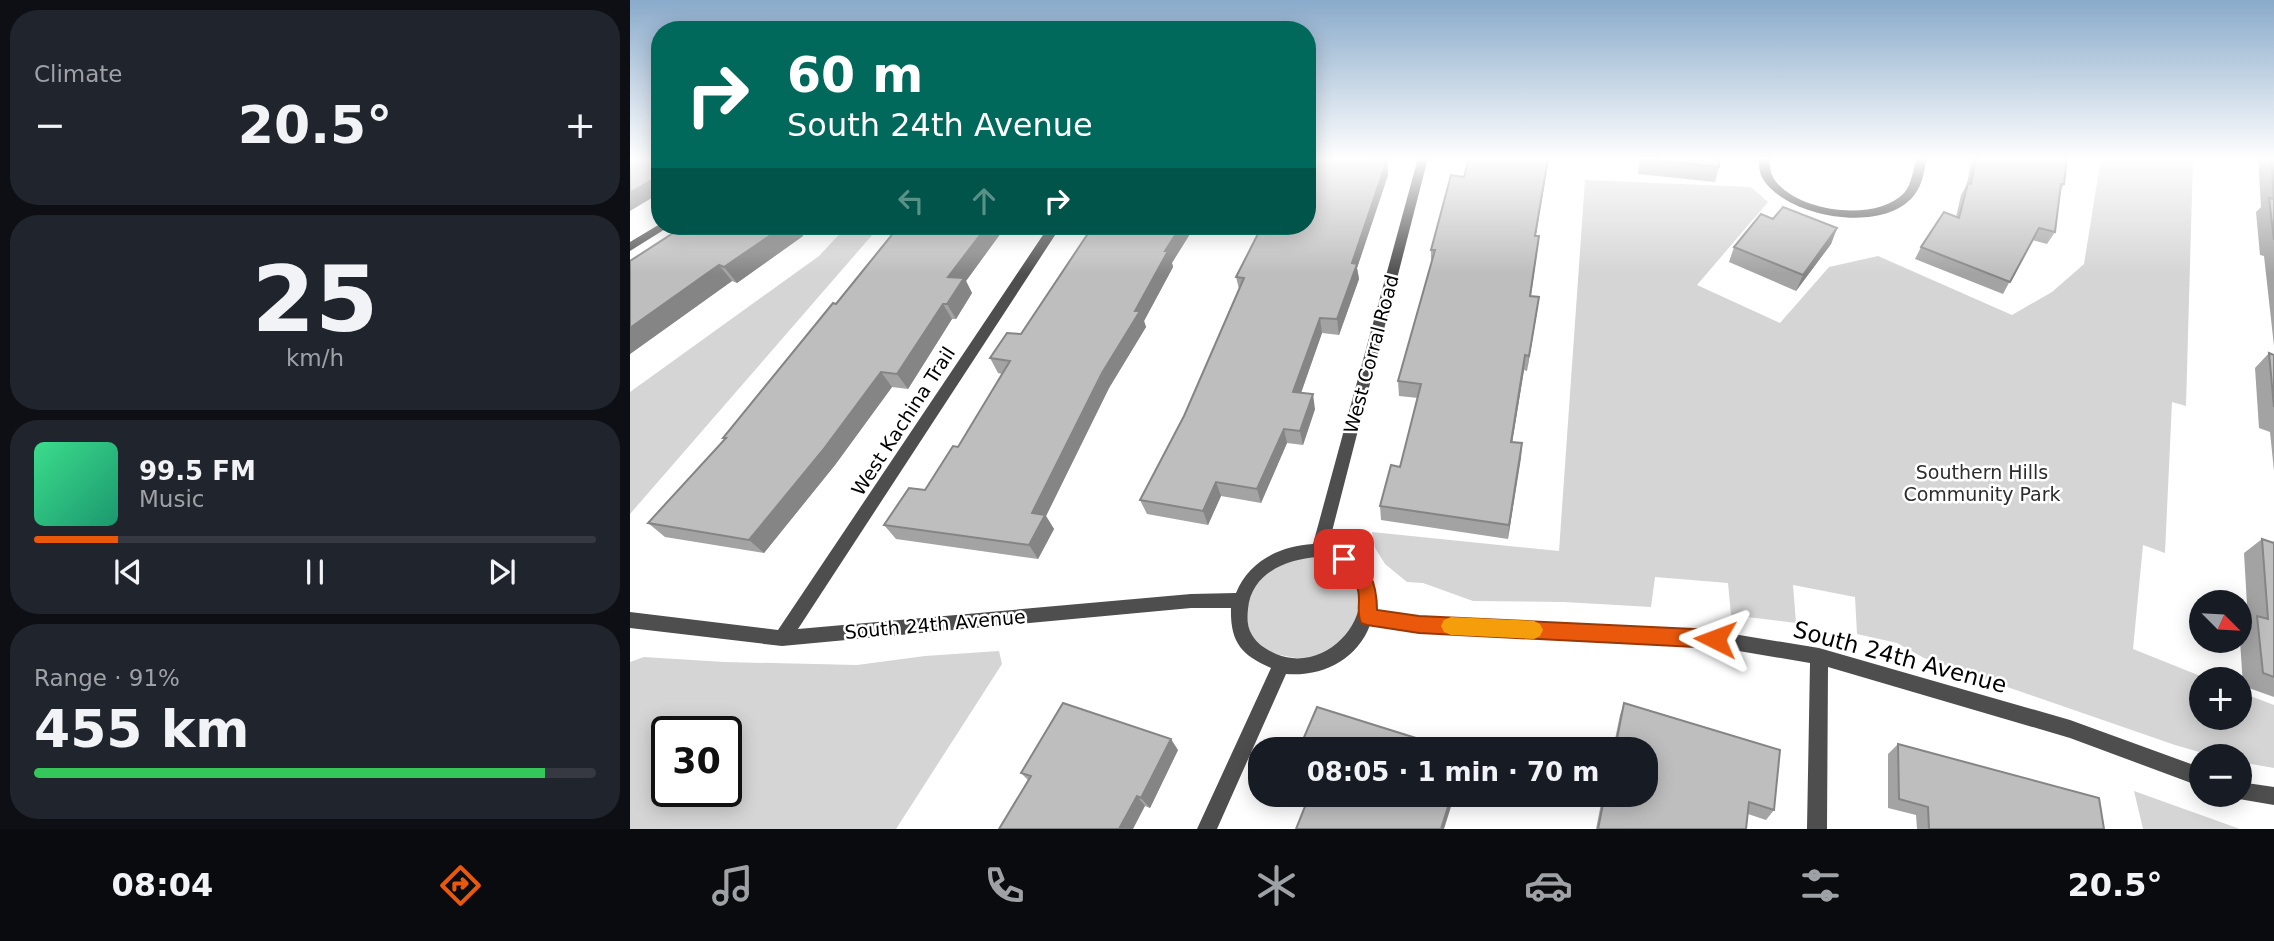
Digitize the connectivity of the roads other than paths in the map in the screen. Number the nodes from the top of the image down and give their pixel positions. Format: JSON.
{"nodes":[{"id":1,"x":1413,"y":197,"type":"edge"},
{"id":2,"x":1788,"y":197,"type":"edge"},
{"id":3,"x":1906,"y":197,"type":"edge"},
{"id":4,"x":651,"y":234,"type":"edge"},
{"id":5,"x":1049,"y":235,"type":"edge"},
{"id":6,"x":630,"y":247,"type":"edge"},
{"id":7,"x":1319,"y":550,"type":"junction"},
{"id":8,"x":1240,"y":600,"type":"junction"},
{"id":9,"x":1367,"y":617,"type":"junction"},
{"id":10,"x":630,"y":620,"type":"edge"},
{"id":11,"x":782,"y":638,"type":"junction"},
{"id":12,"x":1819,"y":656,"type":"junction"},
{"id":13,"x":1281,"y":666,"type":"junction"},
{"id":14,"x":2189,"y":773,"type":"edge"},
{"id":15,"x":2252,"y":793,"type":"edge"},
{"id":16,"x":2274,"y":796,"type":"edge"},
{"id":17,"x":1207,"y":829,"type":"edge"},
{"id":18,"x":1817,"y":829,"type":"edge"}],
"edges":[{"from":1,"to":7,"type":"street","name":"West Corral Road"},
{"from":2,"to":3,"type":"street"},
{"from":4,"to":6,"type":"street"},
{"from":5,"to":11,"type":"street","name":"West Kachina Trail"},
{"from":7,"to":8,"type":"street"},
{"from":7,"to":9,"type":"street"},
{"from":8,"to":11,"type":"street","name":"South 24th Avenue"},
{"from":8,"to":13,"type":"street"},
{"from":9,"to":12,"type":"street","name":"South 24th Avenue"},
{"from":9,"to":13,"type":"street"},
{"from":10,"to":11,"type":"street","name":"South 24th Avenue"},
{"from":12,"to":14,"type":"street","name":"South 24th Avenue"},
{"from":12,"to":18,"type":"street"},
{"from":13,"to":17,"type":"street"},
{"from":15,"to":16,"type":"street"}]}
